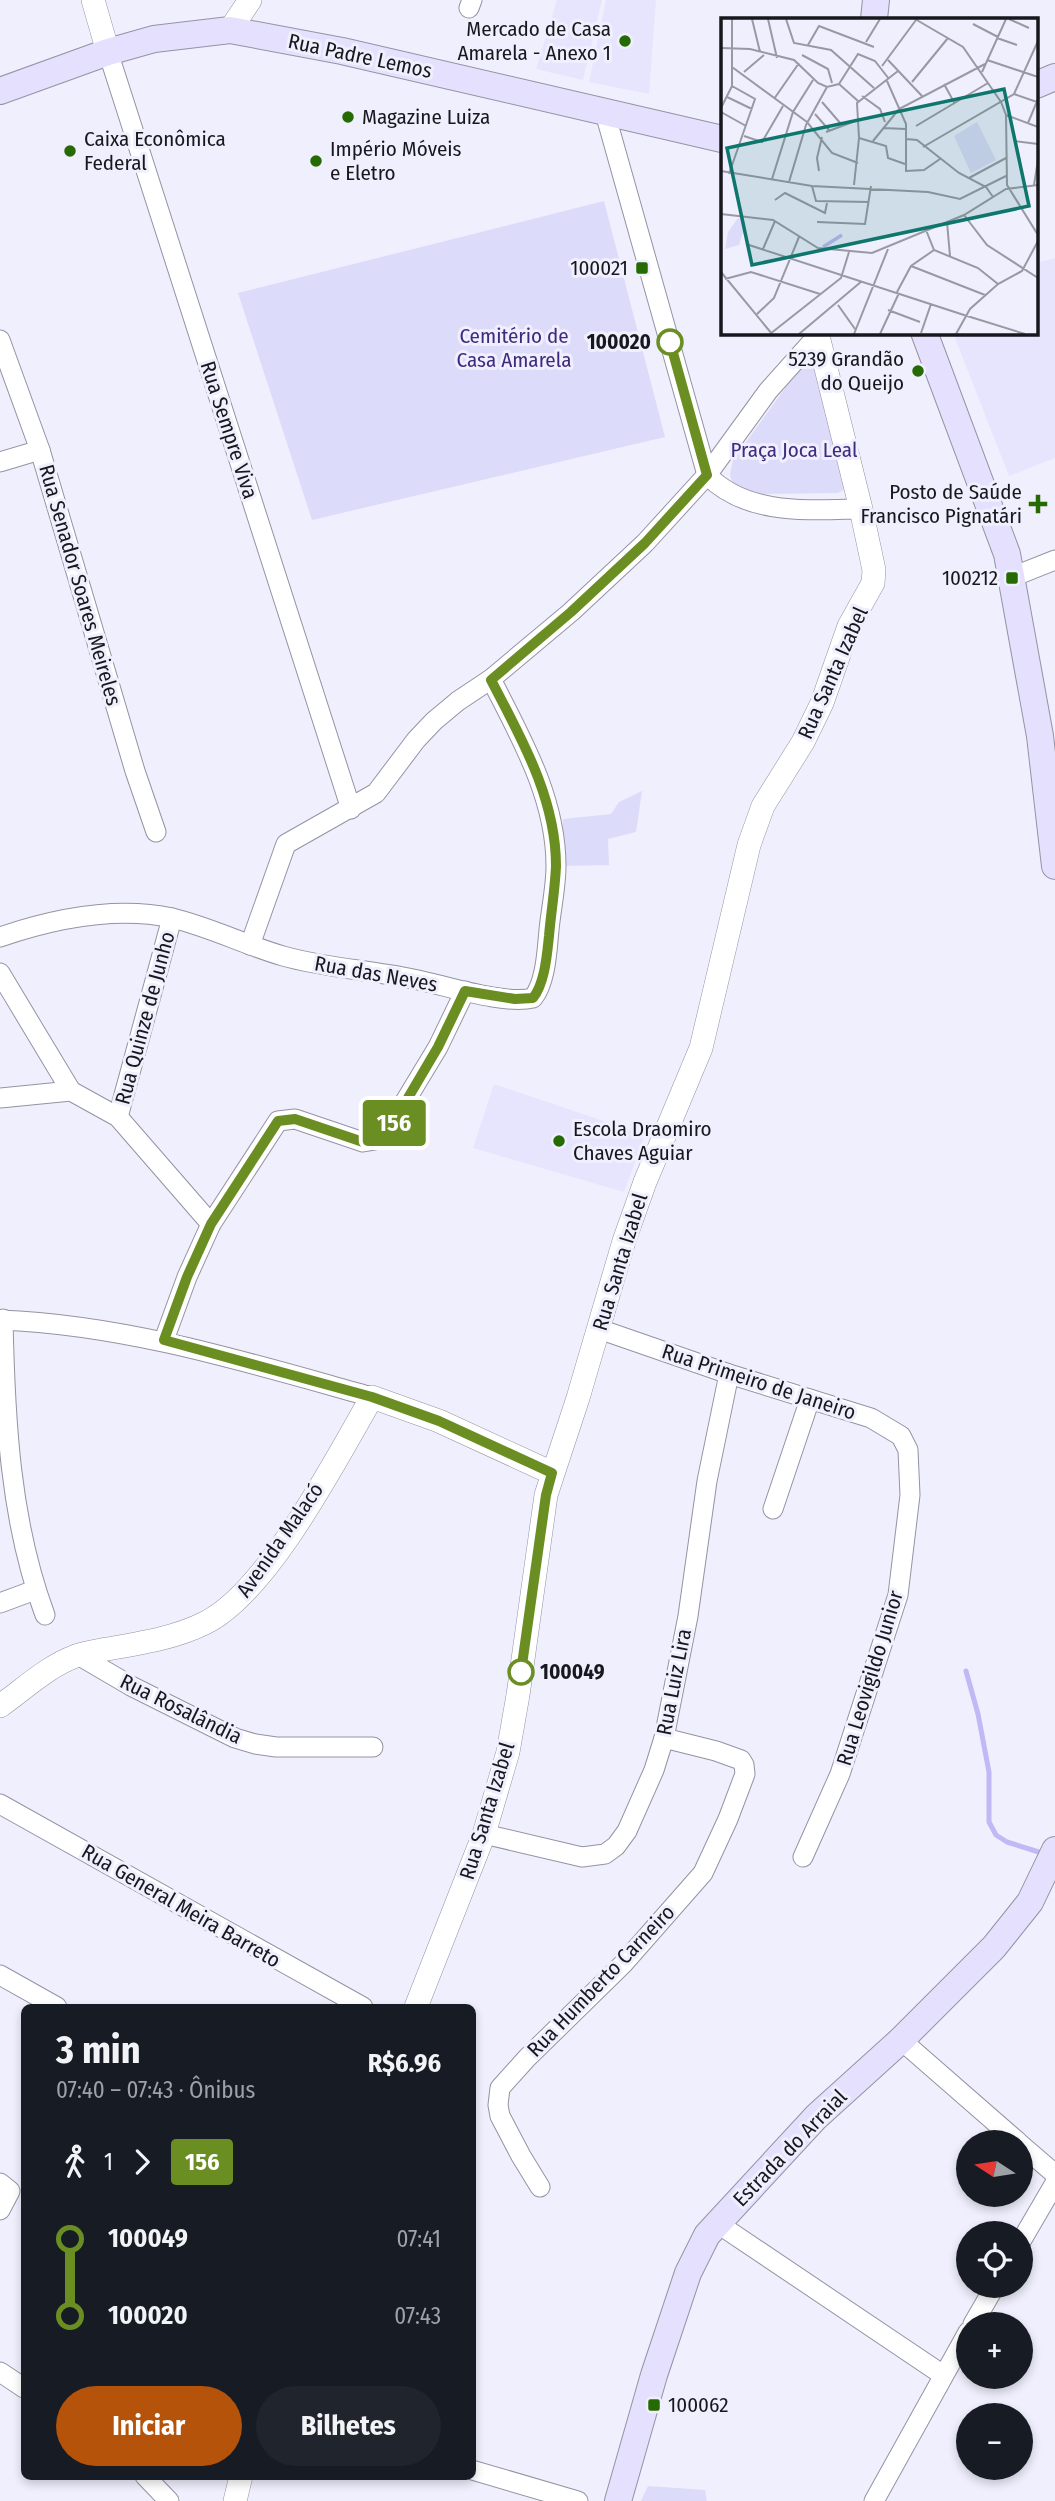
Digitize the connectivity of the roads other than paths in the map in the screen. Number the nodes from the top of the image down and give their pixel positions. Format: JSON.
{"nodes":[{"id":1,"x":93,"y":0,"type":"edge"},
{"id":2,"x":250,"y":0,"type":"edge"},
{"id":3,"x":876,"y":0,"type":"edge"},
{"id":4,"x":874,"y":18,"type":"edge"},
{"id":5,"x":230,"y":30,"type":"junction"},
{"id":6,"x":108,"y":52,"type":"junction"},
{"id":7,"x":1055,"y":77,"type":"edge"},
{"id":8,"x":1038,"y":84,"type":"edge"},
{"id":9,"x":0,"y":91,"type":"edge"},
{"id":10,"x":605,"y":113,"type":"junction"},
{"id":11,"x":721,"y":139,"type":"edge"},
{"id":12,"x":818,"y":334,"type":"edge"},
{"id":13,"x":819,"y":334,"type":"edge"},
{"id":14,"x":925,"y":334,"type":"edge"},
{"id":15,"x":0,"y":340,"type":"edge"},
{"id":16,"x":40,"y":450,"type":"junction"},
{"id":17,"x":0,"y":462,"type":"edge"},
{"id":18,"x":707,"y":475,"type":"junction"},
{"id":19,"x":861,"y":509,"type":"junction"},
{"id":20,"x":1055,"y":560,"type":"edge"},
{"id":21,"x":1012,"y":577,"type":"junction"},
{"id":22,"x":491,"y":680,"type":"junction"},
{"id":23,"x":1048,"y":736,"type":"edge"},
{"id":24,"x":351,"y":809,"type":"junction"},
{"id":25,"x":156,"y":832,"type":"dead end"},
{"id":26,"x":1055,"y":866,"type":"edge"},
{"id":27,"x":172,"y":918,"type":"junction"},
{"id":28,"x":0,"y":937,"type":"edge"},
{"id":29,"x":250,"y":945,"type":"junction"},
{"id":30,"x":0,"y":973,"type":"edge"},
{"id":31,"x":465,"y":991,"type":"junction"},
{"id":32,"x":71,"y":1091,"type":"junction"},
{"id":33,"x":0,"y":1098,"type":"edge"},
{"id":34,"x":118,"y":1117,"type":"junction"},
{"id":35,"x":211,"y":1224,"type":"junction"},
{"id":36,"x":1,"y":1320,"type":"edge"},
{"id":37,"x":599,"y":1329,"type":"junction"},
{"id":38,"x":164,"y":1340,"type":"junction"},
{"id":39,"x":730,"y":1374,"type":"junction"},
{"id":40,"x":372,"y":1397,"type":"junction"},
{"id":41,"x":810,"y":1399,"type":"junction"},
{"id":42,"x":908,"y":1450,"type":"joint"},
{"id":43,"x":5,"y":1471,"type":"edge"},
{"id":44,"x":552,"y":1473,"type":"junction"},
{"id":45,"x":774,"y":1509,"type":"dead end"},
{"id":46,"x":36,"y":1590,"type":"junction"},
{"id":47,"x":0,"y":1602,"type":"edge"},
{"id":48,"x":45,"y":1615,"type":"dead end"},
{"id":49,"x":78,"y":1655,"type":"junction"},
{"id":50,"x":0,"y":1706,"type":"edge"},
{"id":51,"x":664,"y":1738,"type":"junction"},
{"id":52,"x":373,"y":1747,"type":"dead end"},
{"id":53,"x":0,"y":1804,"type":"edge"},
{"id":54,"x":484,"y":1834,"type":"junction"},
{"id":55,"x":1055,"y":1850,"type":"edge"},
{"id":56,"x":803,"y":1857,"type":"dead end"},
{"id":57,"x":0,"y":1975,"type":"edge"},
{"id":58,"x":52,"y":2004,"type":"edge"},
{"id":59,"x":358,"y":2004,"type":"edge"},
{"id":60,"x":417,"y":2004,"type":"edge"},
{"id":61,"x":901,"y":2040,"type":"junction"},
{"id":62,"x":1004,"y":2130,"type":"edge"},
{"id":63,"x":1033,"y":2155,"type":"edge"},
{"id":64,"x":1055,"y":2174,"type":"edge"},
{"id":65,"x":1055,"y":2183,"type":"edge"},
{"id":66,"x":5,"y":2187,"type":"edge"},
{"id":67,"x":540,"y":2187,"type":"dead end"},
{"id":68,"x":0,"y":2210,"type":"edge"},
{"id":69,"x":1032,"y":2221,"type":"edge"},
{"id":70,"x":717,"y":2223,"type":"junction"},
{"id":71,"x":956,"y":2353,"type":"edge"},
{"id":72,"x":0,"y":2372,"type":"edge"},
{"id":73,"x":943,"y":2375,"type":"junction"},
{"id":74,"x":21,"y":2386,"type":"edge"},
{"id":75,"x":476,"y":2471,"type":"edge"},
{"id":76,"x":149,"y":2480,"type":"edge"},
{"id":77,"x":240,"y":2480,"type":"edge"},
{"id":78,"x":169,"y":2501,"type":"edge"},
{"id":79,"x":235,"y":2501,"type":"edge"},
{"id":80,"x":578,"y":2501,"type":"edge"},
{"id":81,"x":618,"y":2501,"type":"edge"},
{"id":82,"x":874,"y":2501,"type":"edge"}],
"edges":[{"from":1,"to":6,"type":"street"},
{"from":2,"to":5,"type":"street"},
{"from":3,"to":4,"type":"main road"},
{"from":5,"to":6,"type":"main road","name":"Rua Padre Lemos"},
{"from":5,"to":10,"type":"main road","name":"Rua Padre Lemos"},
{"from":6,"to":9,"type":"main road","name":"Rua Padre Lemos"},
{"from":6,"to":24,"type":"street","name":"Rua Sempre Viva"},
{"from":7,"to":8,"type":"main road"},
{"from":10,"to":11,"type":"main road","name":"Rua Padre Lemos"},
{"from":10,"to":18,"type":"street"},
{"from":12,"to":18,"type":"street"},
{"from":13,"to":19,"type":"street","name":"Rua Santa Izabel"},
{"from":14,"to":21,"type":"main road"},
{"from":15,"to":16,"type":"street","name":"Rua Senador Soares Meireles"},
{"from":16,"to":17,"type":"street"},
{"from":16,"to":25,"type":"street","name":"Rua Senador Soares Meireles"},
{"from":18,"to":19,"type":"street"},
{"from":18,"to":22,"type":"street"},
{"from":19,"to":37,"type":"street","name":"Rua Santa Izabel"},
{"from":20,"to":21,"type":"street"},
{"from":21,"to":23,"type":"main road"},
{"from":22,"to":24,"type":"street"},
{"from":22,"to":31,"type":"street","name":"Rua das Neves"},
{"from":23,"to":26,"type":"main road"},
{"from":24,"to":29,"type":"street"},
{"from":27,"to":28,"type":"street","name":"Rua das Neves"},
{"from":27,"to":29,"type":"street","name":"Rua das Neves"},
{"from":27,"to":34,"type":"street","name":"Rua Quinze de Junho"},
{"from":29,"to":31,"type":"street","name":"Rua das Neves"},
{"from":30,"to":32,"type":"street"},
{"from":31,"to":35,"type":"street"},
{"from":32,"to":33,"type":"street"},
{"from":32,"to":34,"type":"street"},
{"from":34,"to":35,"type":"street"},
{"from":35,"to":38,"type":"street"},
{"from":36,"to":38,"type":"street"},
{"from":36,"to":43,"type":"street"},
{"from":37,"to":39,"type":"street","name":"Rua Primeiro de Janeiro"},
{"from":37,"to":44,"type":"street","name":"Rua Santa Izabel"},
{"from":38,"to":40,"type":"street"},
{"from":39,"to":41,"type":"street","name":"Rua Primeiro de Janeiro"},
{"from":39,"to":51,"type":"street","name":"Rua Luiz Lira"},
{"from":40,"to":44,"type":"street"},
{"from":40,"to":49,"type":"street","name":"Avenida Malacó"},
{"from":41,"to":42,"type":"street","name":"Rua Primeiro de Janeiro"},
{"from":41,"to":45,"type":"street"},
{"from":42,"to":56,"type":"street","name":"Rua Leovigildo Junior"},
{"from":43,"to":46,"type":"street"},
{"from":44,"to":54,"type":"street","name":"Rua Santa Izabel"},
{"from":46,"to":47,"type":"street"},
{"from":46,"to":48,"type":"street"},
{"from":49,"to":50,"type":"street","name":"Avenida Malacó"},
{"from":49,"to":52,"type":"street","name":"Rua Rosalândia"},
{"from":51,"to":54,"type":"street","name":"Rua Luiz Lira"},
{"from":51,"to":67,"type":"street","name":"Rua Humberto Carneiro"},
{"from":53,"to":59,"type":"street","name":"Rua General Meira Barreto"},
{"from":54,"to":60,"type":"street","name":"Rua Santa Izabel"},
{"from":55,"to":61,"type":"main road","name":"Estrada do Arraial"},
{"from":57,"to":58,"type":"street"},
{"from":61,"to":62,"type":"street"},
{"from":61,"to":70,"type":"main road","name":"Estrada do Arraial"},
{"from":63,"to":64,"type":"street"},
{"from":65,"to":69,"type":"street"},
{"from":66,"to":68,"type":"street"},
{"from":70,"to":73,"type":"street"},
{"from":70,"to":81,"type":"main road","name":"Estrada do Arraial"},
{"from":71,"to":73,"type":"street"},
{"from":72,"to":74,"type":"street"},
{"from":73,"to":82,"type":"street"},
{"from":75,"to":80,"type":"street"},
{"from":76,"to":78,"type":"street"},
{"from":77,"to":79,"type":"street"}]}
